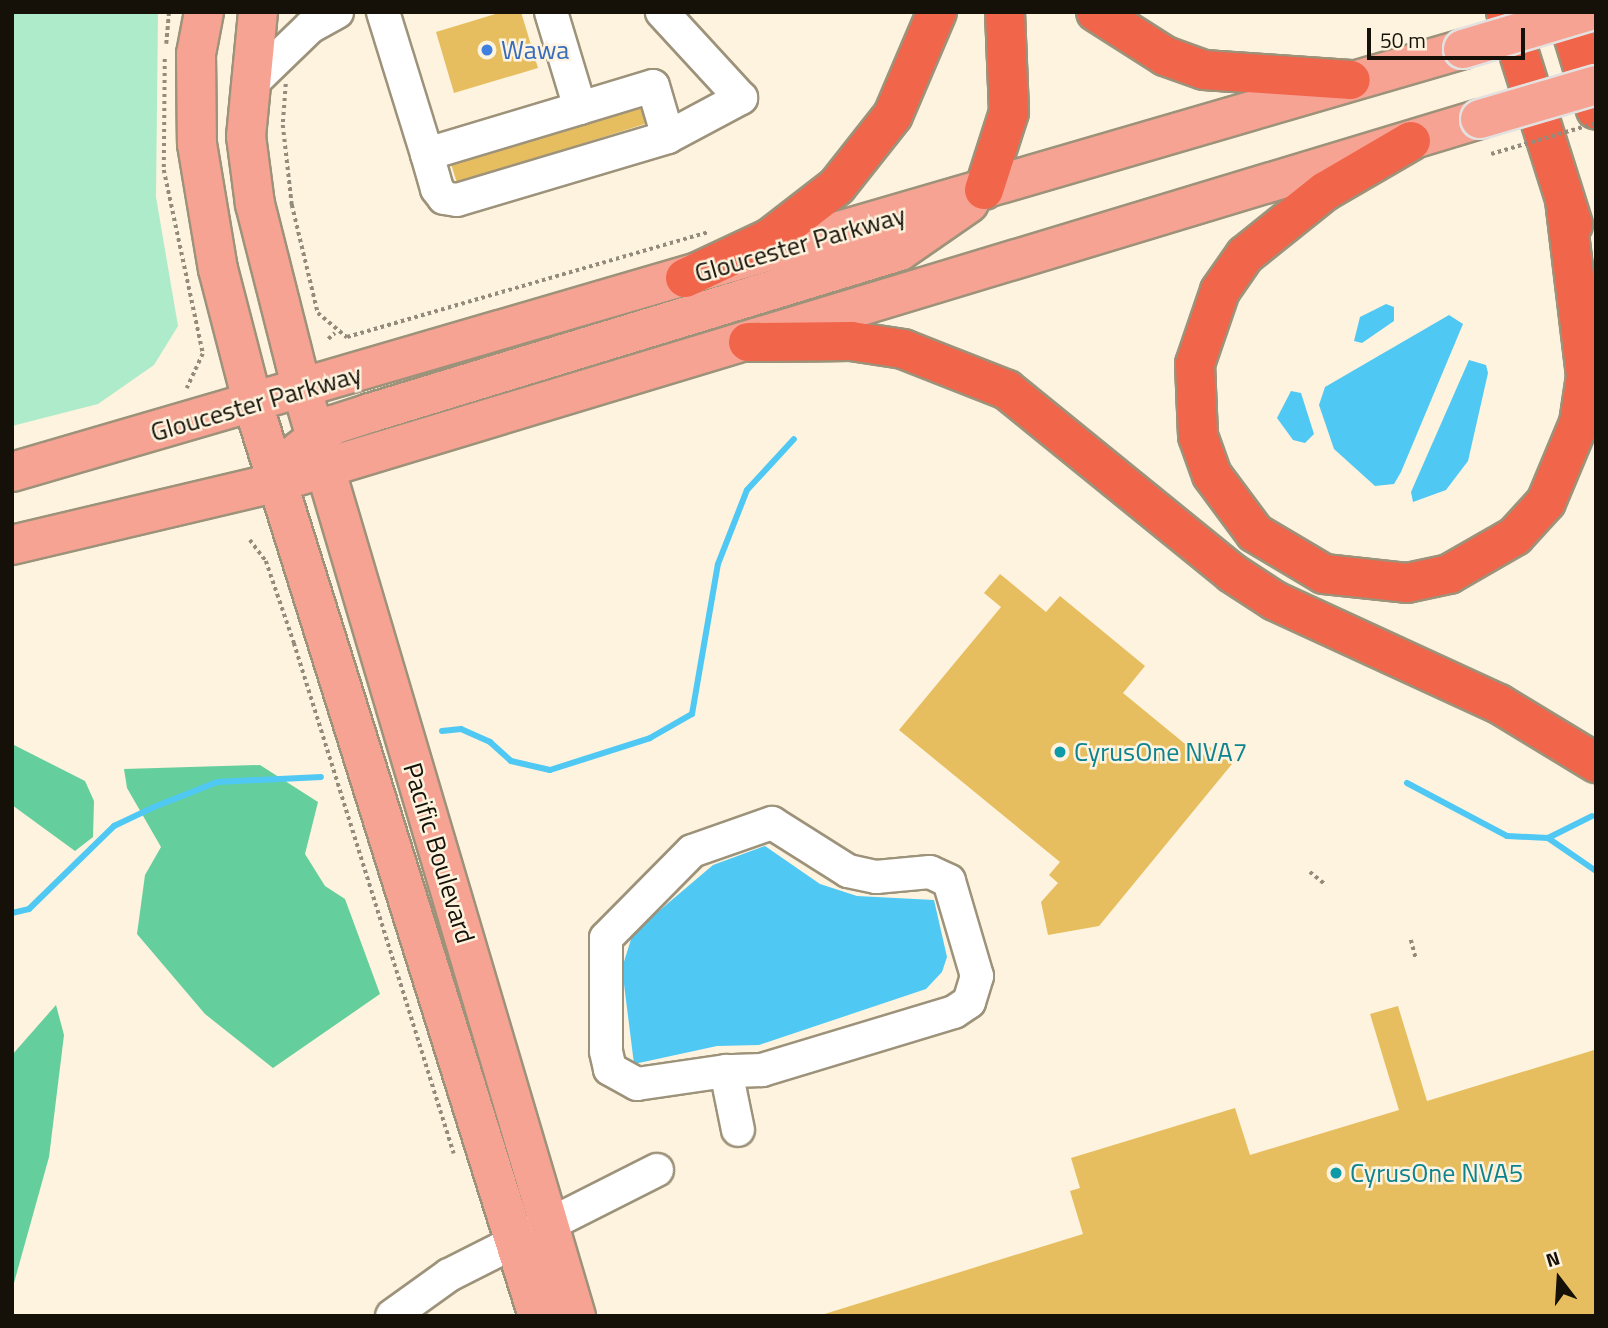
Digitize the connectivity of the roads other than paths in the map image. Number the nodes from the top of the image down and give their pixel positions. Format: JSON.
{"nodes":[{"id":1,"x":205,"y":12,"type":"edge"},
{"id":2,"x":258,"y":12,"type":"edge"},
{"id":3,"x":337,"y":12,"type":"edge"},
{"id":4,"x":383,"y":12,"type":"edge"},
{"id":5,"x":551,"y":12,"type":"edge"},
{"id":6,"x":662,"y":12,"type":"edge"},
{"id":7,"x":937,"y":12,"type":"edge"},
{"id":8,"x":1005,"y":12,"type":"edge"},
{"id":9,"x":1096,"y":12,"type":"edge"},
{"id":10,"x":1506,"y":12,"type":"edge"},
{"id":11,"x":1566,"y":12,"type":"edge"},
{"id":12,"x":1587,"y":12,"type":"edge"},
{"id":13,"x":1351,"y":80,"type":"junction"},
{"id":14,"x":1596,"y":85,"type":"edge"},
{"id":15,"x":248,"y":87,"type":"junction"},
{"id":16,"x":580,"y":108,"type":"junction"},
{"id":17,"x":1596,"y":110,"type":"edge"},
{"id":18,"x":668,"y":137,"type":"junction"},
{"id":19,"x":1411,"y":141,"type":"junction"},
{"id":20,"x":427,"y":154,"type":"junction"},
{"id":21,"x":984,"y":190,"type":"junction"},
{"id":22,"x":1565,"y":201,"type":"junction"},
{"id":23,"x":685,"y":278,"type":"junction"},
{"id":24,"x":1596,"y":300,"type":"edge"},
{"id":25,"x":748,"y":342,"type":"junction"},
{"id":26,"x":302,"y":390,"type":"junction"},
{"id":27,"x":253,"y":404,"type":"junction"},
{"id":28,"x":321,"y":451,"type":"junction"},
{"id":29,"x":12,"y":472,"type":"edge"},
{"id":30,"x":275,"y":483,"type":"junction"},
{"id":31,"x":12,"y":545,"type":"edge"},
{"id":32,"x":1596,"y":764,"type":"edge"},
{"id":33,"x":726,"y":1071,"type":"junction"},
{"id":34,"x":738,"y":1130,"type":"dead end"},
{"id":35,"x":657,"y":1170,"type":"dead end"},
{"id":36,"x":549,"y":1224,"type":"junction"},
{"id":37,"x":513,"y":1242,"type":"junction"},
{"id":38,"x":392,"y":1316,"type":"edge"},
{"id":39,"x":538,"y":1316,"type":"edge"},
{"id":40,"x":576,"y":1316,"type":"edge"}],
"edges":[{"from":1,"to":27,"type":"main road","name":"Pacific Boulevard"},
{"from":2,"to":15,"type":"main road","name":"Pacific Boulevard"},
{"from":3,"to":15,"type":"street"},
{"from":4,"to":20,"type":"street"},
{"from":5,"to":16,"type":"street"},
{"from":6,"to":18,"type":"street"},
{"from":7,"to":23,"type":"highway"},
{"from":8,"to":21,"type":"highway"},
{"from":9,"to":13,"type":"highway"},
{"from":10,"to":22,"type":"highway"},
{"from":11,"to":17,"type":"highway"},
{"from":12,"to":13,"type":"main road","name":"Gloucester Parkway","bridge":true},
{"from":13,"to":21,"type":"main road","name":"Gloucester Parkway"},
{"from":14,"to":19,"type":"main road","bridge":true},
{"from":15,"to":26,"type":"main road","name":"Pacific Boulevard"},
{"from":16,"to":18,"type":"street"},
{"from":16,"to":20,"type":"street"},
{"from":18,"to":20,"type":"street"},
{"from":19,"to":22,"type":"highway"},
{"from":19,"to":25,"type":"main road"},
{"from":21,"to":23,"type":"main road","name":"Gloucester Parkway"},
{"from":21,"to":28,"type":"main road"},
{"from":22,"to":24,"type":"highway"},
{"from":23,"to":26,"type":"main road","name":"Gloucester Parkway"},
{"from":25,"to":28,"type":"main road"},
{"from":25,"to":32,"type":"highway"},
{"from":26,"to":27,"type":"main road","name":"Gloucester Parkway"},
{"from":26,"to":28,"type":"main road","name":"Pacific Boulevard"},
{"from":27,"to":29,"type":"main road","name":"Gloucester Parkway"},
{"from":27,"to":30,"type":"main road","name":"Pacific Boulevard"},
{"from":28,"to":30,"type":"main road"},
{"from":28,"to":36,"type":"main road","name":"Pacific Boulevard"},
{"from":30,"to":31,"type":"main road"},
{"from":30,"to":37,"type":"main road","name":"Pacific Boulevard"},
{"from":33,"to":33,"type":"street"},
{"from":33,"to":34,"type":"street"},
{"from":35,"to":36,"type":"street"},
{"from":36,"to":37,"type":"street"},
{"from":36,"to":40,"type":"main road","name":"Pacific Boulevard"},
{"from":37,"to":38,"type":"street"},
{"from":37,"to":39,"type":"main road","name":"Pacific Boulevard"}]}
